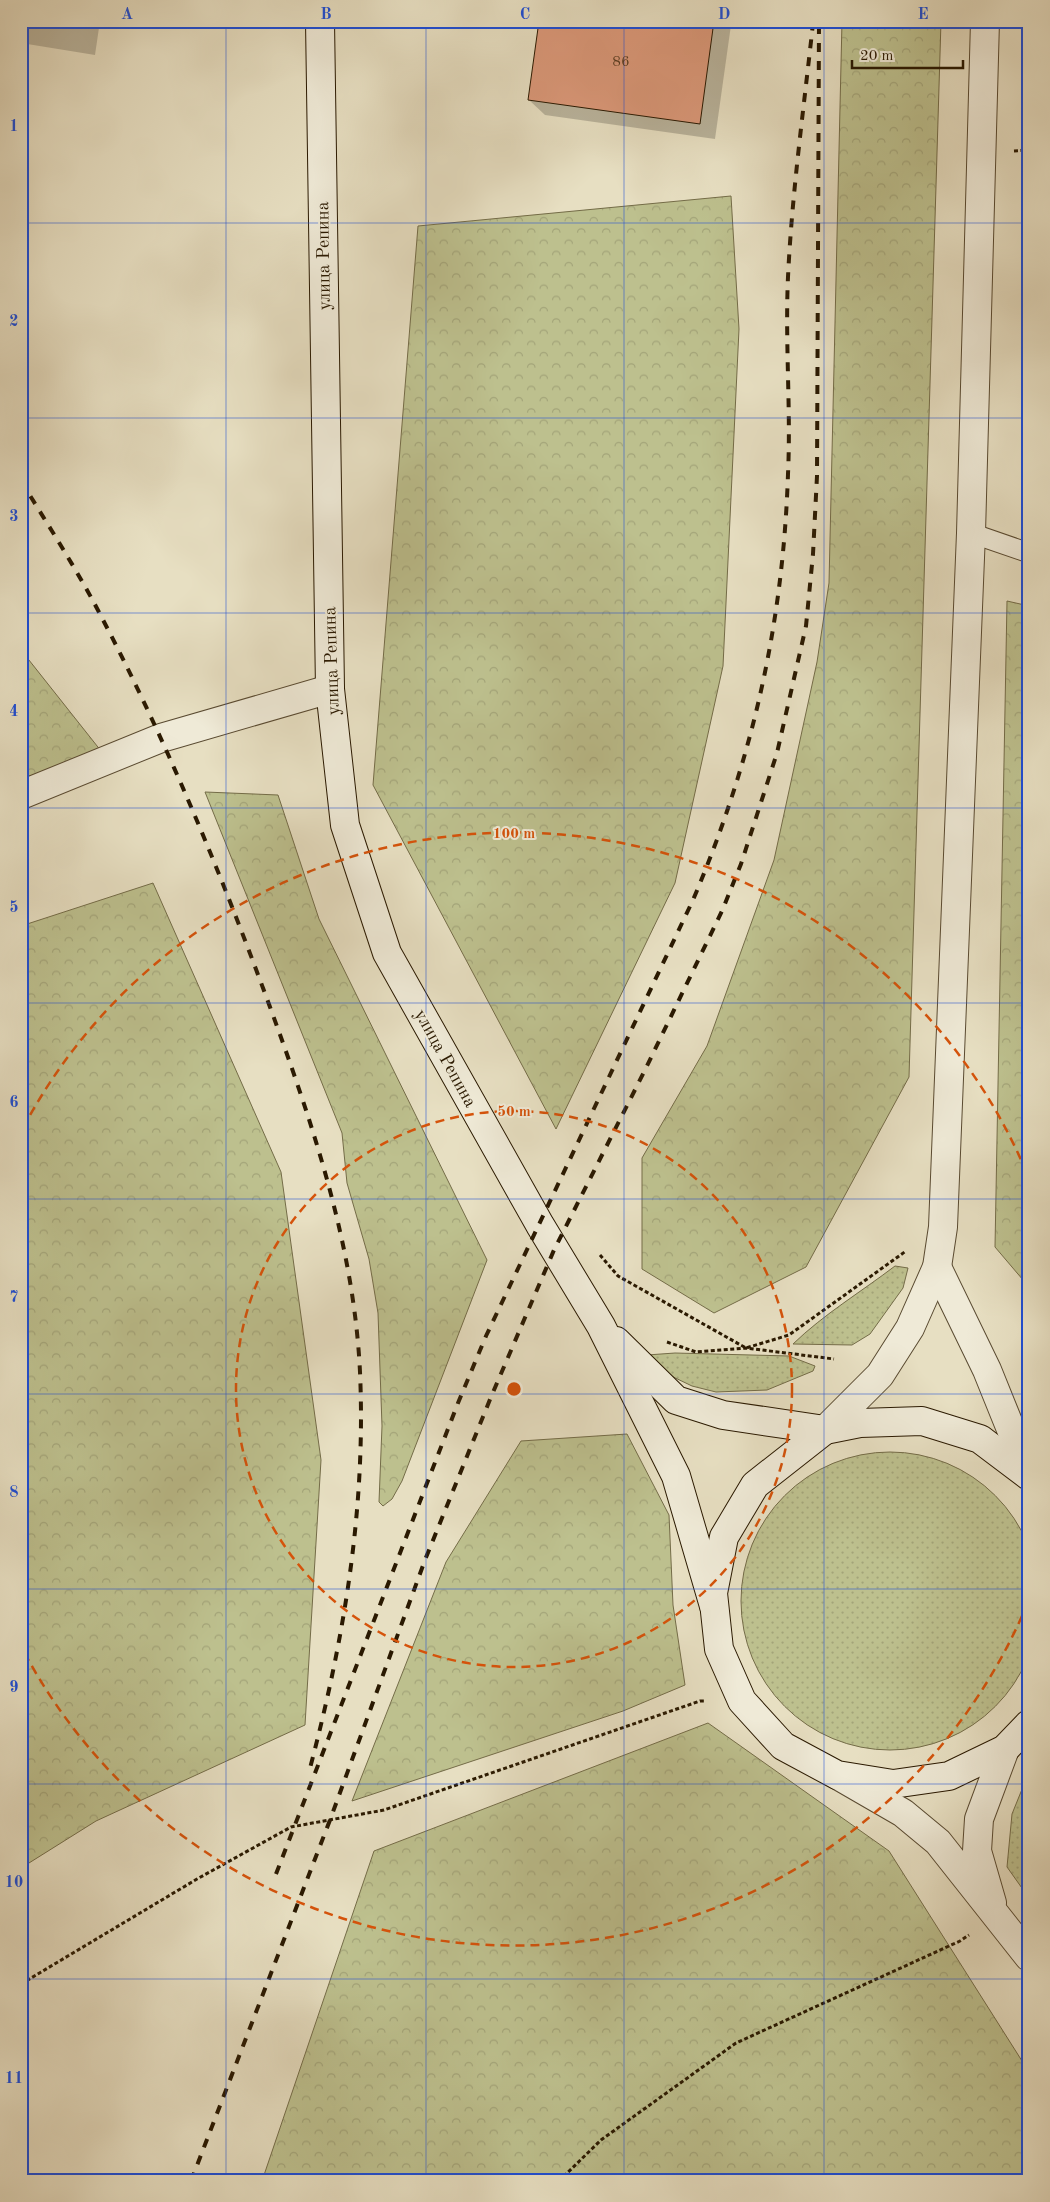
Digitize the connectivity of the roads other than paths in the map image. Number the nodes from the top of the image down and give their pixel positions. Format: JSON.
{"nodes":[{"id":1,"x":320,"y":21,"type":"edge"},
{"id":2,"x":984,"y":21,"type":"edge"},
{"id":3,"x":971,"y":533,"type":"junction"},
{"id":4,"x":1029,"y":553,"type":"edge"},
{"id":5,"x":330,"y":689,"type":"junction"},
{"id":6,"x":21,"y":795,"type":"edge"},
{"id":7,"x":937,"y":1267,"type":"junction"},
{"id":8,"x":601,"y":1326,"type":"junction"},
{"id":9,"x":825,"y":1430,"type":"junction"},
{"id":10,"x":1029,"y":1475,"type":"edge"},
{"id":11,"x":714,"y":1606,"type":"junction"},
{"id":12,"x":1029,"y":1724,"type":"edge"},
{"id":13,"x":1005,"y":1749,"type":"junction"},
{"id":14,"x":837,"y":1775,"type":"junction"},
{"id":15,"x":995,"y":1914,"type":"junction"},
{"id":16,"x":1029,"y":1957,"type":"edge"}],
"edges":[{"from":1,"to":5,"type":"street","name":"улица Репина"},
{"from":2,"to":3,"type":"street"},
{"from":3,"to":4,"type":"lane"},
{"from":3,"to":7,"type":"street"},
{"from":5,"to":6,"type":"street"},
{"from":5,"to":8,"type":"street","name":"улица Репина"},
{"from":7,"to":9,"type":"street"},
{"from":7,"to":10,"type":"street"},
{"from":8,"to":9,"type":"street"},
{"from":8,"to":11,"type":"street"},
{"from":9,"to":10,"type":"street"},
{"from":9,"to":11,"type":"street"},
{"from":11,"to":14,"type":"street"},
{"from":12,"to":13,"type":"street"},
{"from":13,"to":14,"type":"street"},
{"from":13,"to":15,"type":"street"},
{"from":14,"to":15,"type":"street"},
{"from":15,"to":16,"type":"street"}]}
